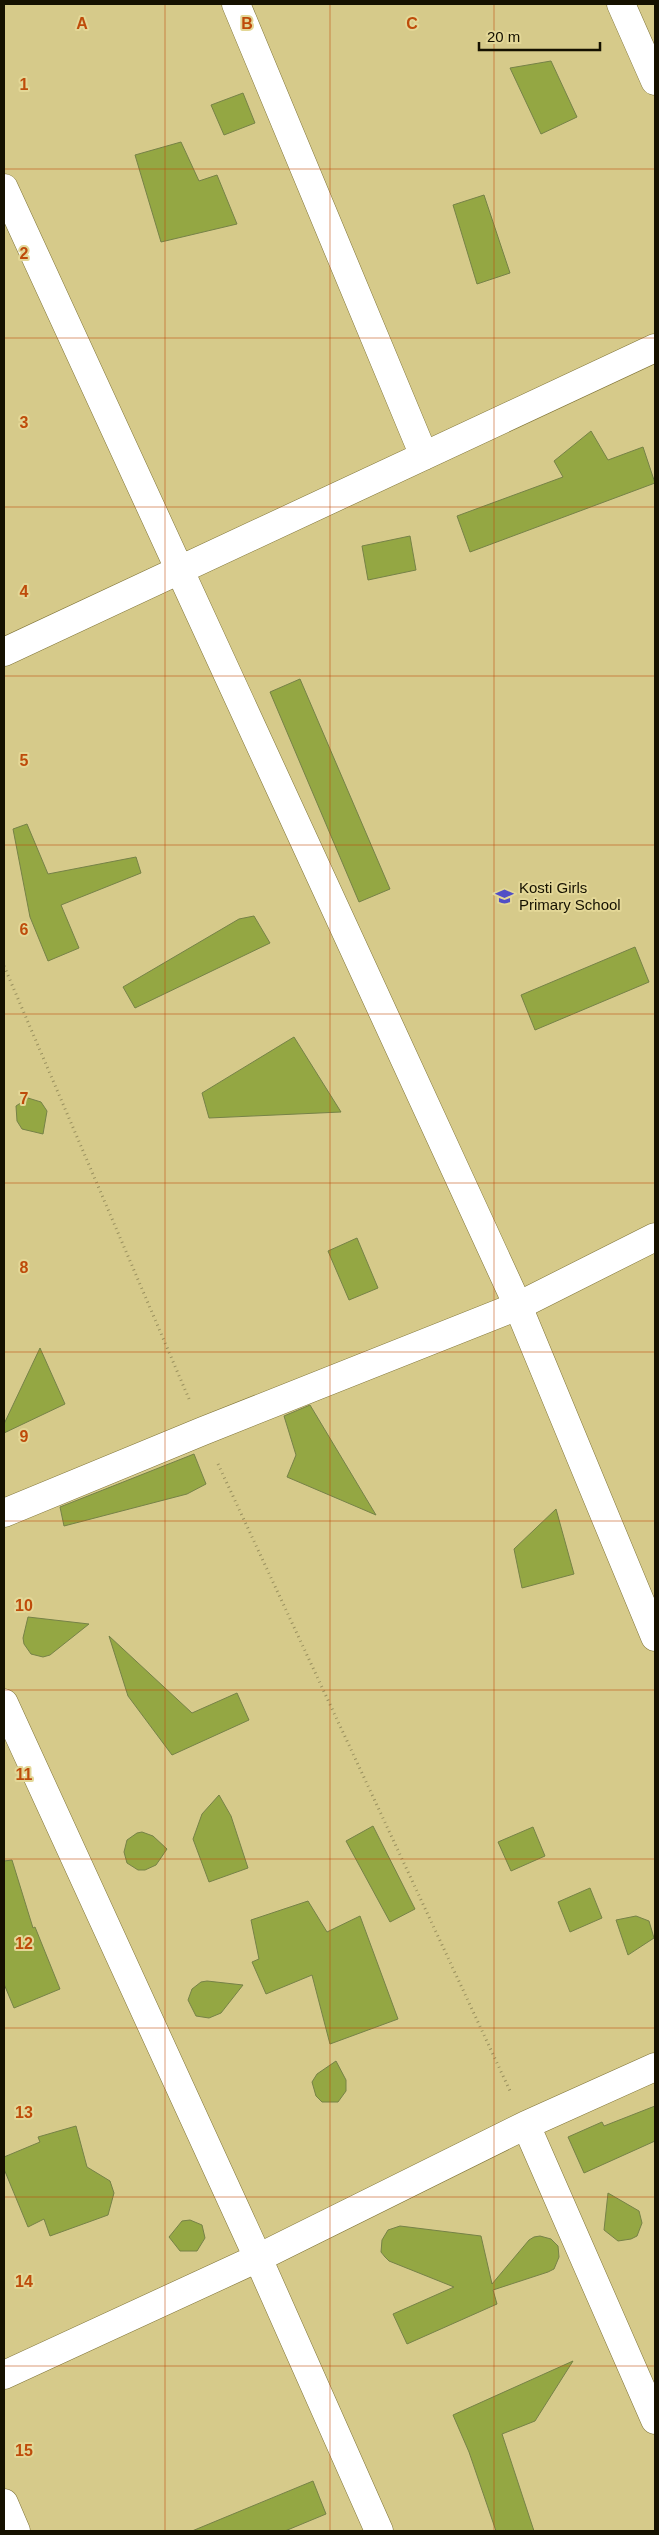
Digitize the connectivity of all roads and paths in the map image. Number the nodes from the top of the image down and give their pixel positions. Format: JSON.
{"nodes":[{"id":1,"x":236,"y":4,"type":"edge"},
{"id":2,"x":621,"y":4,"type":"edge"},
{"id":3,"x":655,"y":81,"type":"edge"},
{"id":4,"x":4,"y":188,"type":"edge"},
{"id":5,"x":655,"y":348,"type":"edge"},
{"id":6,"x":424,"y":456,"type":"junction"},
{"id":7,"x":180,"y":569,"type":"junction"},
{"id":8,"x":4,"y":652,"type":"edge"},
{"id":9,"x":4,"y":966,"type":"edge"},
{"id":10,"x":655,"y":1237,"type":"edge"},
{"id":11,"x":518,"y":1306,"type":"junction"},
{"id":12,"x":203,"y":1431,"type":"junction"},
{"id":13,"x":4,"y":1513,"type":"edge"},
{"id":14,"x":655,"y":1637,"type":"edge"},
{"id":15,"x":4,"y":1703,"type":"edge"},
{"id":16,"x":655,"y":2066,"type":"edge"},
{"id":17,"x":526,"y":2125,"type":"junction"},
{"id":18,"x":258,"y":2258,"type":"junction"},
{"id":19,"x":4,"y":2375,"type":"edge"},
{"id":20,"x":655,"y":2420,"type":"edge"},
{"id":21,"x":4,"y":2503,"type":"edge"},
{"id":22,"x":16,"y":2531,"type":"edge"},
{"id":23,"x":379,"y":2531,"type":"edge"}],
"edges":[{"from":1,"to":6,"type":"street"},
{"from":2,"to":3,"type":"street"},
{"from":4,"to":7,"type":"street"},
{"from":5,"to":6,"type":"street"},
{"from":6,"to":7,"type":"street"},
{"from":7,"to":8,"type":"street"},
{"from":7,"to":11,"type":"street"},
{"from":9,"to":12,"type":"path"},
{"from":10,"to":11,"type":"street"},
{"from":11,"to":12,"type":"street"},
{"from":11,"to":14,"type":"street"},
{"from":12,"to":13,"type":"street"},
{"from":12,"to":17,"type":"path"},
{"from":15,"to":18,"type":"street"},
{"from":16,"to":17,"type":"street"},
{"from":17,"to":18,"type":"street"},
{"from":17,"to":20,"type":"street"},
{"from":18,"to":19,"type":"street"},
{"from":18,"to":23,"type":"street"},
{"from":21,"to":22,"type":"street"}]}
